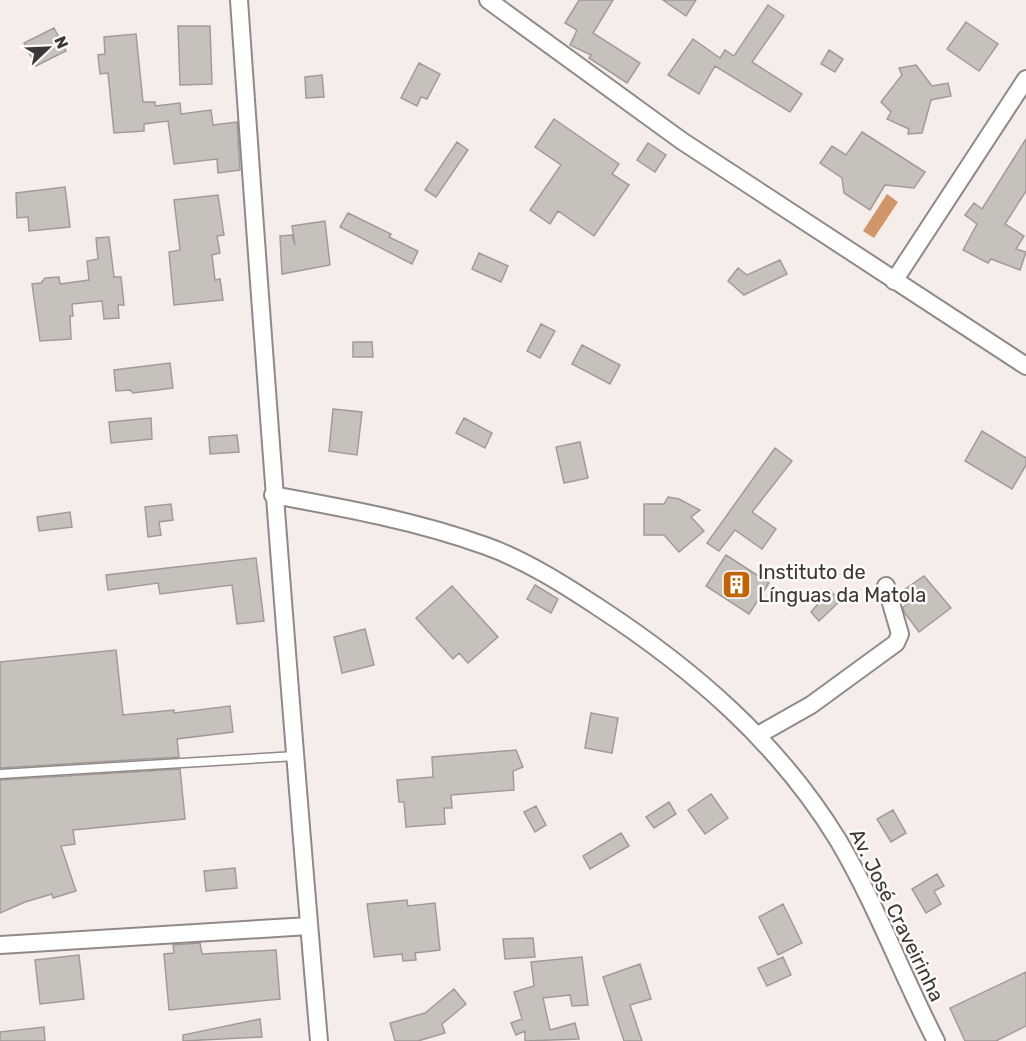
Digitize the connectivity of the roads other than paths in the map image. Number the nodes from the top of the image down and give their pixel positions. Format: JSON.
{"nodes":[{"id":1,"x":239,"y":0,"type":"edge"},
{"id":2,"x":488,"y":0,"type":"edge"},
{"id":3,"x":1026,"y":79,"type":"edge"},
{"id":4,"x":894,"y":281,"type":"junction"},
{"id":5,"x":1026,"y":366,"type":"edge"},
{"id":6,"x":273,"y":495,"type":"junction"},
{"id":7,"x":886,"y":586,"type":"dead end"},
{"id":8,"x":758,"y":735,"type":"junction"},
{"id":9,"x":297,"y":756,"type":"junction"},
{"id":10,"x":0,"y":774,"type":"edge"},
{"id":11,"x":309,"y":926,"type":"junction"},
{"id":12,"x":0,"y":945,"type":"edge"},
{"id":13,"x":319,"y":1041,"type":"edge"},
{"id":14,"x":936,"y":1041,"type":"edge"}],
"edges":[{"from":1,"to":6,"type":"street"},
{"from":2,"to":4,"type":"street"},
{"from":3,"to":4,"type":"street"},
{"from":4,"to":5,"type":"street"},
{"from":6,"to":8,"type":"street","name":"Av. José Craveirinha"},
{"from":6,"to":9,"type":"street"},
{"from":7,"to":8,"type":"street"},
{"from":8,"to":14,"type":"street","name":"Av. José Craveirinha"},
{"from":9,"to":10,"type":"lane"},
{"from":9,"to":11,"type":"street"},
{"from":11,"to":12,"type":"street"},
{"from":11,"to":13,"type":"street"}]}
